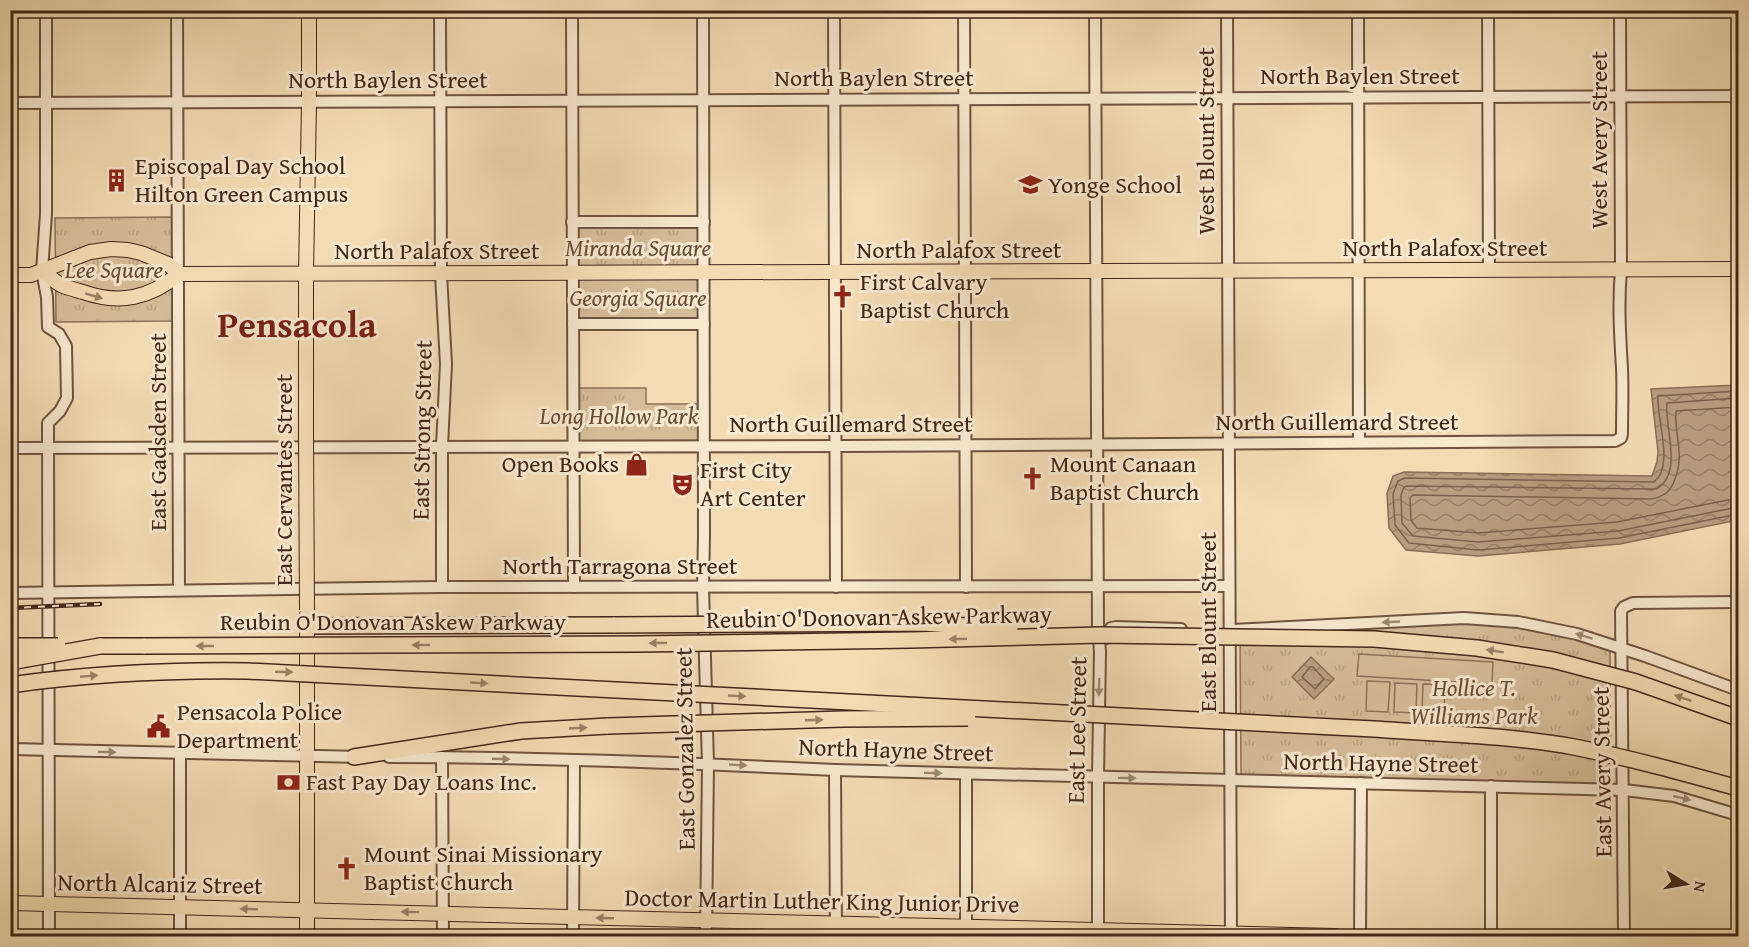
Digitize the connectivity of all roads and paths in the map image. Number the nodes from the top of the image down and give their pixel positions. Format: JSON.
{"nodes":[{"id":1,"x":46,"y":10,"type":"edge"},
{"id":2,"x":177,"y":10,"type":"edge"},
{"id":3,"x":309,"y":10,"type":"edge"},
{"id":4,"x":440,"y":10,"type":"edge"},
{"id":5,"x":572,"y":10,"type":"edge"},
{"id":6,"x":703,"y":10,"type":"edge"},
{"id":7,"x":834,"y":10,"type":"edge"},
{"id":8,"x":964,"y":10,"type":"edge"},
{"id":9,"x":1095,"y":10,"type":"edge"},
{"id":10,"x":1227,"y":10,"type":"edge"},
{"id":11,"x":1358,"y":10,"type":"edge"},
{"id":12,"x":1488,"y":10,"type":"edge"},
{"id":13,"x":1620,"y":10,"type":"edge"},
{"id":14,"x":1620,"y":96,"type":"junction"},
{"id":15,"x":1738,"y":96,"type":"edge"},
{"id":16,"x":1489,"y":97,"type":"junction"},
{"id":17,"x":1227,"y":98,"type":"junction"},
{"id":18,"x":1358,"y":98,"type":"junction"},
{"id":19,"x":964,"y":99,"type":"junction"},
{"id":20,"x":1095,"y":99,"type":"junction"},
{"id":21,"x":703,"y":100,"type":"junction"},
{"id":22,"x":834,"y":100,"type":"junction"},
{"id":23,"x":441,"y":101,"type":"junction"},
{"id":24,"x":572,"y":101,"type":"junction"},
{"id":25,"x":178,"y":102,"type":"junction"},
{"id":26,"x":309,"y":102,"type":"junction"},
{"id":27,"x":10,"y":103,"type":"edge"},
{"id":28,"x":46,"y":103,"type":"junction"},
{"id":29,"x":572,"y":222,"type":"junction"},
{"id":30,"x":704,"y":222,"type":"junction"},
{"id":31,"x":1738,"y":269,"type":"edge"},
{"id":32,"x":1489,"y":270,"type":"junction"},
{"id":33,"x":1621,"y":270,"type":"junction"},
{"id":34,"x":42,"y":271,"type":"junction"},
{"id":35,"x":1359,"y":271,"type":"junction"},
{"id":36,"x":965,"y":272,"type":"junction"},
{"id":37,"x":1097,"y":272,"type":"junction"},
{"id":38,"x":1228,"y":272,"type":"junction"},
{"id":39,"x":573,"y":273,"type":"junction"},
{"id":40,"x":704,"y":273,"type":"junction"},
{"id":41,"x":835,"y":273,"type":"junction"},
{"id":42,"x":179,"y":274,"type":"junction"},
{"id":43,"x":306,"y":274,"type":"junction"},
{"id":44,"x":441,"y":274,"type":"junction"},
{"id":45,"x":10,"y":275,"type":"edge"},
{"id":46,"x":573,"y":324,"type":"junction"},
{"id":47,"x":704,"y":324,"type":"junction"},
{"id":48,"x":1359,"y":442,"type":"junction"},
{"id":49,"x":1229,"y":443,"type":"junction"},
{"id":50,"x":1097,"y":444,"type":"junction"},
{"id":51,"x":836,"y":445,"type":"junction"},
{"id":52,"x":966,"y":445,"type":"junction"},
{"id":53,"x":442,"y":446,"type":"junction"},
{"id":54,"x":573,"y":446,"type":"junction"},
{"id":55,"x":704,"y":446,"type":"junction"},
{"id":56,"x":179,"y":447,"type":"junction"},
{"id":57,"x":10,"y":448,"type":"edge"},
{"id":58,"x":48,"y":448,"type":"junction"},
{"id":59,"x":1098,"y":586,"type":"junction"},
{"id":60,"x":1229,"y":586,"type":"junction"},
{"id":61,"x":442,"y":587,"type":"junction"},
{"id":62,"x":574,"y":587,"type":"junction"},
{"id":63,"x":703,"y":587,"type":"junction"},
{"id":64,"x":836,"y":587,"type":"junction"},
{"id":65,"x":966,"y":587,"type":"junction"},
{"id":66,"x":179,"y":590,"type":"junction"},
{"id":67,"x":10,"y":593,"type":"edge"},
{"id":68,"x":49,"y":593,"type":"junction"},
{"id":69,"x":1738,"y":602,"type":"edge"},
{"id":70,"x":307,"y":626,"type":"junction"},
{"id":71,"x":1229,"y":631,"type":"junction"},
{"id":72,"x":1100,"y":635,"type":"junction"},
{"id":73,"x":10,"y":646,"type":"edge"},
{"id":74,"x":100,"y":646,"type":"junction"},
{"id":75,"x":1621,"y":648,"type":"junction"},
{"id":76,"x":1100,"y":651,"type":"junction"},
{"id":77,"x":10,"y":662,"type":"edge"},
{"id":78,"x":10,"y":685,"type":"edge"},
{"id":79,"x":1738,"y":690,"type":"edge"},
{"id":80,"x":1738,"y":718,"type":"edge"},
{"id":81,"x":1166,"y":719,"type":"junction"},
{"id":82,"x":10,"y":749,"type":"edge"},
{"id":83,"x":48,"y":750,"type":"junction"},
{"id":84,"x":180,"y":753,"type":"junction"},
{"id":85,"x":307,"y":757,"type":"junction"},
{"id":86,"x":442,"y":757,"type":"junction"},
{"id":87,"x":354,"y":758,"type":"junction"},
{"id":88,"x":574,"y":761,"type":"junction"},
{"id":89,"x":708,"y":764,"type":"junction"},
{"id":90,"x":835,"y":770,"type":"junction"},
{"id":91,"x":966,"y":774,"type":"junction"},
{"id":92,"x":1098,"y":778,"type":"junction"},
{"id":93,"x":1230,"y":780,"type":"junction"},
{"id":94,"x":1361,"y":783,"type":"junction"},
{"id":95,"x":1491,"y":786,"type":"junction"},
{"id":96,"x":1738,"y":788,"type":"edge"},
{"id":97,"x":1624,"y":790,"type":"junction"},
{"id":98,"x":1738,"y":815,"type":"edge"},
{"id":99,"x":10,"y":903,"type":"edge"},
{"id":100,"x":49,"y":904,"type":"junction"},
{"id":101,"x":180,"y":907,"type":"junction"},
{"id":102,"x":308,"y":910,"type":"junction"},
{"id":103,"x":443,"y":913,"type":"junction"},
{"id":104,"x":573,"y":917,"type":"junction"},
{"id":105,"x":706,"y":921,"type":"junction"},
{"id":106,"x":836,"y":930,"type":"edge"},
{"id":107,"x":966,"y":932,"type":"edge"},
{"id":108,"x":1098,"y":933,"type":"edge"},
{"id":109,"x":1231,"y":935,"type":"edge"},
{"id":110,"x":49,"y":936,"type":"edge"},
{"id":111,"x":180,"y":936,"type":"edge"},
{"id":112,"x":307,"y":936,"type":"edge"},
{"id":113,"x":443,"y":936,"type":"edge"},
{"id":114,"x":573,"y":936,"type":"edge"},
{"id":115,"x":706,"y":936,"type":"edge"},
{"id":116,"x":1335,"y":936,"type":"edge"},
{"id":117,"x":1360,"y":936,"type":"edge"},
{"id":118,"x":1491,"y":936,"type":"edge"},
{"id":119,"x":1624,"y":936,"type":"edge"}],
"edges":[{"from":1,"to":28,"type":"street"},
{"from":2,"to":25,"type":"street","name":"East Gadsden Street"},
{"from":3,"to":26,"type":"main road","name":"East Cervantes Street"},
{"from":4,"to":23,"type":"street","name":"East Strong Street"},
{"from":5,"to":24,"type":"street"},
{"from":6,"to":21,"type":"street","name":"East Gonzalez Street"},
{"from":7,"to":22,"type":"street"},
{"from":8,"to":19,"type":"street"},
{"from":9,"to":20,"type":"street","name":"East Lee Street"},
{"from":10,"to":17,"type":"street","name":"West Blount Street"},
{"from":11,"to":18,"type":"street"},
{"from":12,"to":16,"type":"street"},
{"from":13,"to":14,"type":"street","name":"West Avery Street"},
{"from":14,"to":15,"type":"street","name":"North Baylen Street"},
{"from":14,"to":16,"type":"street","name":"North Baylen Street"},
{"from":14,"to":33,"type":"street","name":"West Avery Street"},
{"from":16,"to":18,"type":"street","name":"North Baylen Street"},
{"from":16,"to":32,"type":"street"},
{"from":17,"to":18,"type":"street","name":"North Baylen Street"},
{"from":17,"to":20,"type":"street","name":"North Baylen Street"},
{"from":17,"to":38,"type":"street","name":"West Blount Street"},
{"from":18,"to":35,"type":"street"},
{"from":19,"to":20,"type":"street","name":"North Baylen Street"},
{"from":19,"to":22,"type":"street","name":"North Baylen Street"},
{"from":19,"to":36,"type":"street"},
{"from":20,"to":37,"type":"street","name":"East Lee Street"},
{"from":21,"to":22,"type":"street","name":"North Baylen Street"},
{"from":21,"to":24,"type":"street","name":"North Baylen Street"},
{"from":21,"to":30,"type":"street","name":"East Gonzalez Street"},
{"from":22,"to":41,"type":"street"},
{"from":23,"to":24,"type":"street","name":"North Baylen Street"},
{"from":23,"to":26,"type":"street","name":"North Baylen Street"},
{"from":23,"to":44,"type":"street","name":"East Strong Street"},
{"from":24,"to":29,"type":"street"},
{"from":25,"to":26,"type":"street","name":"North Baylen Street"},
{"from":25,"to":28,"type":"street","name":"North Baylen Street"},
{"from":25,"to":42,"type":"street","name":"East Gadsden Street"},
{"from":26,"to":43,"type":"main road","name":"East Cervantes Street"},
{"from":27,"to":28,"type":"street","name":"North Baylen Street"},
{"from":28,"to":34,"type":"street"},
{"from":29,"to":30,"type":"street"},
{"from":29,"to":39,"type":"street"},
{"from":30,"to":40,"type":"street","name":"East Gonzalez Street"},
{"from":31,"to":33,"type":"main road","name":"North Palafox Street"},
{"from":32,"to":33,"type":"main road","name":"North Palafox Street"},
{"from":32,"to":35,"type":"main road","name":"North Palafox Street"},
{"from":33,"to":48,"type":"street","name":"North Guillemard Street"},
{"from":34,"to":42,"type":"main road"},
{"from":34,"to":42,"type":"main road","one_way":true},
{"from":34,"to":45,"type":"main road"},
{"from":34,"to":58,"type":"street"},
{"from":35,"to":38,"type":"main road","name":"North Palafox Street"},
{"from":35,"to":48,"type":"street"},
{"from":36,"to":37,"type":"main road","name":"North Palafox Street"},
{"from":36,"to":41,"type":"main road","name":"North Palafox Street"},
{"from":36,"to":52,"type":"street"},
{"from":37,"to":38,"type":"main road","name":"North Palafox Street"},
{"from":37,"to":50,"type":"street","name":"East Lee Street"},
{"from":38,"to":49,"type":"street","name":"East Blount Street"},
{"from":39,"to":40,"type":"main road","name":"North Palafox Street"},
{"from":39,"to":44,"type":"main road","name":"North Palafox Street"},
{"from":39,"to":46,"type":"street"},
{"from":40,"to":41,"type":"main road","name":"North Palafox Street"},
{"from":40,"to":47,"type":"street","name":"East Gonzalez Street"},
{"from":41,"to":51,"type":"street"},
{"from":42,"to":43,"type":"main road","name":"North Palafox Street"},
{"from":42,"to":56,"type":"street","name":"East Gadsden Street"},
{"from":43,"to":44,"type":"main road","name":"North Palafox Street"},
{"from":43,"to":70,"type":"main road","name":"East Cervantes Street","bridge":true},
{"from":44,"to":53,"type":"street","name":"East Strong Street"},
{"from":46,"to":47,"type":"street"},
{"from":46,"to":54,"type":"street"},
{"from":47,"to":55,"type":"street","name":"East Gonzalez Street"},
{"from":48,"to":49,"type":"street","name":"North Guillemard Street"},
{"from":49,"to":50,"type":"street","name":"North Guillemard Street"},
{"from":49,"to":60,"type":"street","name":"East Blount Street"},
{"from":50,"to":52,"type":"street","name":"North Guillemard Street"},
{"from":50,"to":59,"type":"street","name":"East Lee Street"},
{"from":51,"to":52,"type":"street","name":"North Guillemard Street"},
{"from":51,"to":55,"type":"street","name":"North Guillemard Street"},
{"from":51,"to":64,"type":"street"},
{"from":52,"to":65,"type":"street"},
{"from":53,"to":54,"type":"street","name":"North Guillemard Street"},
{"from":53,"to":56,"type":"street","name":"North Guillemard Street"},
{"from":53,"to":61,"type":"street","name":"East Strong Street"},
{"from":54,"to":55,"type":"street","name":"North Guillemard Street"},
{"from":54,"to":62,"type":"street"},
{"from":55,"to":63,"type":"street","name":"East Gonzalez Street"},
{"from":56,"to":58,"type":"street","name":"North Guillemard Street"},
{"from":56,"to":66,"type":"street","name":"East Gadsden Street"},
{"from":57,"to":58,"type":"street","name":"North Guillemard Street"},
{"from":58,"to":68,"type":"street"},
{"from":59,"to":60,"type":"street","name":"North Tarragona Street"},
{"from":59,"to":65,"type":"street","name":"North Tarragona Street"},
{"from":59,"to":76,"type":"street","name":"East Lee Street"},
{"from":60,"to":71,"type":"street","name":"East Blount Street"},
{"from":61,"to":62,"type":"street","name":"North Tarragona Street"},
{"from":61,"to":66,"type":"street","name":"North Tarragona Street"},
{"from":62,"to":63,"type":"street","name":"North Tarragona Street"},
{"from":63,"to":64,"type":"street","name":"North Tarragona Street"},
{"from":63,"to":89,"type":"street","name":"East Gonzalez Street"},
{"from":64,"to":65,"type":"street","name":"North Tarragona Street"},
{"from":66,"to":68,"type":"street","name":"North Tarragona Street"},
{"from":67,"to":68,"type":"street","name":"North Tarragona Street"},
{"from":68,"to":83,"type":"street"},
{"from":69,"to":75,"type":"street","name":"East Avery Street"},
{"from":70,"to":72,"type":"highway","bridge":true},
{"from":70,"to":85,"type":"main road","name":"East Cervantes Street"},
{"from":75,"to":71,"type":"street","one_way":true},
{"from":71,"to":76,"type":"street"},
{"from":71,"to":93,"type":"street","name":"East Blount Street"},
{"from":72,"to":74,"type":"highway","name":"Reubin O'Donovan Askew Parkway","one_way":true,"bridge":true},
{"from":80,"to":72,"type":"highway","name":"Reubin O'Donovan Askew Parkway","one_way":true,"bridge":true},
{"from":73,"to":74,"type":"highway","bridge":true},
{"from":74,"to":77,"type":"highway","name":"Reubin O'Donovan Askew Parkway","bridge":true},
{"from":75,"to":79,"type":"street"},
{"from":75,"to":97,"type":"street","name":"East Avery Street"},
{"from":76,"to":92,"type":"street","name":"East Lee Street","one_way":true},
{"from":78,"to":81,"type":"highway","name":"Reubin O'Donovan Askew Parkway","one_way":true,"bridge":true},
{"from":87,"to":81,"type":"highway","one_way":true,"bridge":true},
{"from":81,"to":96,"type":"highway","name":"Reubin O'Donovan Askew Parkway","bridge":true},
{"from":82,"to":83,"type":"street","name":"North Hayne Street"},
{"from":83,"to":84,"type":"street","name":"North Hayne Street","one_way":true},
{"from":83,"to":100,"type":"street"},
{"from":84,"to":85,"type":"street","name":"North Hayne Street"},
{"from":84,"to":101,"type":"street"},
{"from":85,"to":87,"type":"street","name":"North Hayne Street"},
{"from":85,"to":102,"type":"main road","name":"East Cervantes Street"},
{"from":86,"to":87,"type":"street","name":"North Hayne Street"},
{"from":86,"to":88,"type":"street","name":"North Hayne Street","one_way":true},
{"from":86,"to":103,"type":"street"},
{"from":88,"to":89,"type":"street","name":"North Hayne Street"},
{"from":88,"to":104,"type":"street"},
{"from":89,"to":90,"type":"street","name":"North Hayne Street","one_way":true},
{"from":89,"to":105,"type":"street","name":"East Gonzalez Street"},
{"from":90,"to":91,"type":"street","name":"North Hayne Street","one_way":true},
{"from":90,"to":106,"type":"street"},
{"from":91,"to":92,"type":"street","name":"North Hayne Street"},
{"from":91,"to":107,"type":"street"},
{"from":92,"to":93,"type":"street","name":"North Hayne Street","one_way":true},
{"from":92,"to":108,"type":"street","name":"East Lee Street"},
{"from":93,"to":94,"type":"street","name":"North Hayne Street"},
{"from":93,"to":109,"type":"street","name":"East Blount Street"},
{"from":94,"to":95,"type":"street","name":"North Hayne Street"},
{"from":94,"to":117,"type":"street"},
{"from":95,"to":97,"type":"street","name":"North Hayne Street"},
{"from":95,"to":118,"type":"street"},
{"from":97,"to":98,"type":"street","name":"North Hayne Street","one_way":true},
{"from":97,"to":119,"type":"street","name":"East Avery Street"},
{"from":99,"to":100,"type":"main road","name":"North Alcaniz Street"},
{"from":100,"to":101,"type":"main road","name":"North Alcaniz Street"},
{"from":100,"to":110,"type":"street"},
{"from":102,"to":101,"type":"main road","name":"North Alcaniz Street","one_way":true},
{"from":101,"to":111,"type":"street"},
{"from":103,"to":102,"type":"main road","name":"Doctor Martin Luther King Junior Drive","one_way":true},
{"from":102,"to":112,"type":"main road","name":"East Cervantes Street"},
{"from":103,"to":104,"type":"main road","name":"Doctor Martin Luther King Junior Drive"},
{"from":103,"to":113,"type":"street"},
{"from":105,"to":104,"type":"main road","name":"Doctor Martin Luther King Junior Drive","one_way":true},
{"from":104,"to":114,"type":"street"},
{"from":105,"to":106,"type":"main road","name":"Doctor Martin Luther King Junior Drive"},
{"from":105,"to":115,"type":"street","name":"East Gonzalez Street"},
{"from":106,"to":107,"type":"main road","name":"Doctor Martin Luther King Junior Drive"},
{"from":107,"to":108,"type":"main road","name":"Doctor Martin Luther King Junior Drive"},
{"from":108,"to":109,"type":"main road","name":"Doctor Martin Luther King Junior Drive"},
{"from":109,"to":116,"type":"main road","name":"Doctor Martin Luther King Junior Drive"}]}
